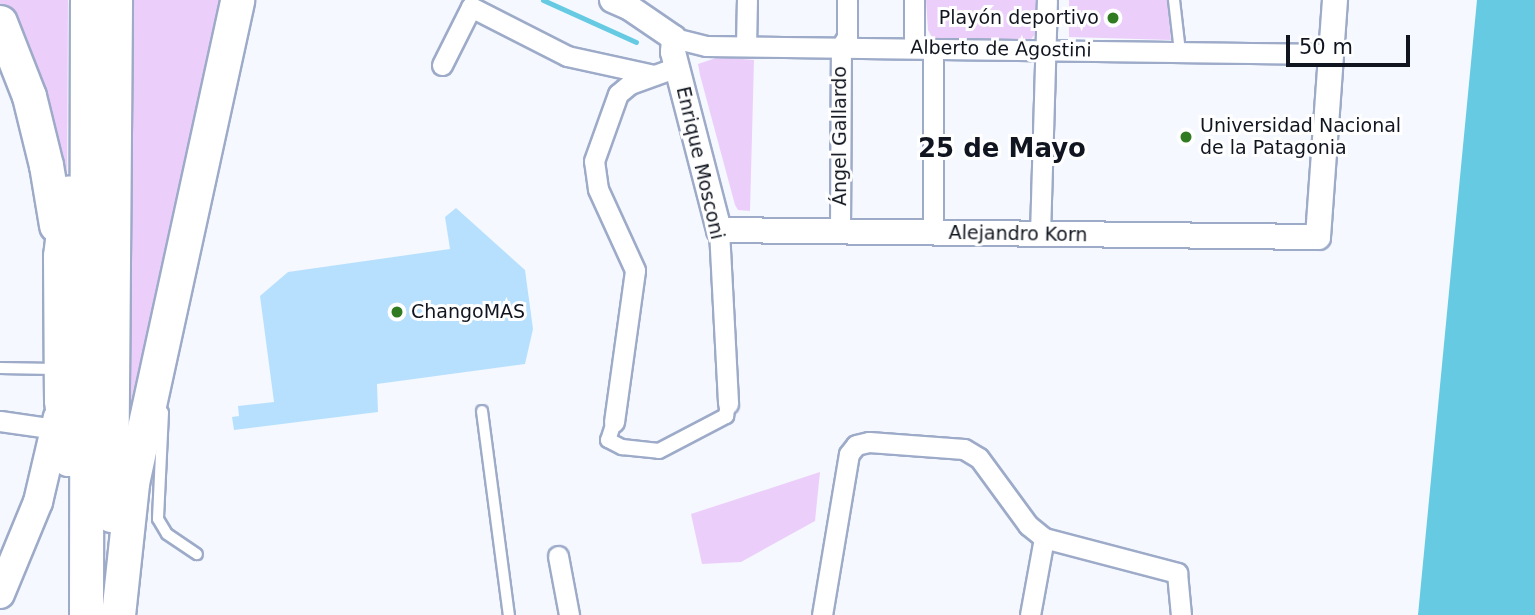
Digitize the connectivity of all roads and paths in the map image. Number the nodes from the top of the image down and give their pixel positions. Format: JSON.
{"nodes":[{"id":1,"x":87,"y":0,"type":"edge"},
{"id":2,"x":115,"y":0,"type":"edge"},
{"id":3,"x":237,"y":0,"type":"edge"},
{"id":4,"x":612,"y":0,"type":"edge"},
{"id":5,"x":747,"y":0,"type":"edge"},
{"id":6,"x":847,"y":0,"type":"edge"},
{"id":7,"x":914,"y":0,"type":"edge"},
{"id":8,"x":1047,"y":0,"type":"edge"},
{"id":9,"x":1174,"y":0,"type":"edge"},
{"id":10,"x":1335,"y":0,"type":"edge"},
{"id":11,"x":0,"y":22,"type":"edge"},
{"id":12,"x":674,"y":38,"type":"junction"},
{"id":13,"x":747,"y":46,"type":"junction"},
{"id":14,"x":841,"y":47,"type":"junction"},
{"id":15,"x":924,"y":48,"type":"junction"},
{"id":16,"x":1046,"y":50,"type":"junction"},
{"id":17,"x":1180,"y":52,"type":"junction"},
{"id":18,"x":86,"y":54,"type":"junction"},
{"id":19,"x":1329,"y":54,"type":"junction"},
{"id":20,"x":442,"y":65,"type":"dead end"},
{"id":21,"x":666,"y":71,"type":"junction"},
{"id":22,"x":719,"y":230,"type":"junction"},
{"id":23,"x":840,"y":231,"type":"junction"},
{"id":24,"x":933,"y":233,"type":"junction"},
{"id":25,"x":1040,"y":234,"type":"junction"},
{"id":26,"x":60,"y":256,"type":"junction"},
{"id":27,"x":171,"y":292,"type":"junction"},
{"id":28,"x":0,"y":369,"type":"edge"},
{"id":29,"x":165,"y":384,"type":"dead end"},
{"id":30,"x":164,"y":397,"type":"dead end"},
{"id":31,"x":60,"y":399,"type":"junction"},
{"id":32,"x":728,"y":404,"type":"joint"},
{"id":33,"x":482,"y":411,"type":"dead end"},
{"id":34,"x":0,"y":421,"type":"edge"},
{"id":35,"x":614,"y":422,"type":"joint"},
{"id":36,"x":1044,"y":538,"type":"junction"},
{"id":37,"x":197,"y":554,"type":"dead end"},
{"id":38,"x":558,"y":556,"type":"dead end"},
{"id":39,"x":0,"y":594,"type":"edge"},
{"id":40,"x":85,"y":615,"type":"edge"},
{"id":41,"x":110,"y":615,"type":"edge"},
{"id":42,"x":118,"y":615,"type":"edge"},
{"id":43,"x":509,"y":615,"type":"edge"},
{"id":44,"x":569,"y":615,"type":"edge"},
{"id":45,"x":822,"y":615,"type":"edge"},
{"id":46,"x":1030,"y":615,"type":"edge"},
{"id":47,"x":1181,"y":615,"type":"edge"}],
"edges":[{"from":1,"to":18,"type":"highway"},
{"from":2,"to":41,"type":"highway"},
{"from":3,"to":27,"type":"highway"},
{"from":4,"to":12,"type":"street"},
{"from":5,"to":13,"type":"street"},
{"from":6,"to":14,"type":"street","name":"Ángel Gallardo"},
{"from":7,"to":15,"type":"street"},
{"from":8,"to":16,"type":"street"},
{"from":9,"to":17,"type":"lane"},
{"from":10,"to":19,"type":"street"},
{"from":11,"to":26,"type":"highway"},
{"from":12,"to":13,"type":"street","name":"Alberto de Agostini"},
{"from":12,"to":21,"type":"street","name":"Enrique Mosconi"},
{"from":13,"to":14,"type":"street","name":"Alberto de Agostini"},
{"from":14,"to":15,"type":"street","name":"Alberto de Agostini"},
{"from":14,"to":23,"type":"street","name":"Ángel Gallardo"},
{"from":15,"to":16,"type":"street","name":"Alberto de Agostini"},
{"from":15,"to":24,"type":"street"},
{"from":16,"to":17,"type":"street","name":"Alberto de Agostini"},
{"from":16,"to":25,"type":"street"},
{"from":17,"to":19,"type":"street","name":"Alberto de Agostini"},
{"from":18,"to":26,"type":"highway"},
{"from":18,"to":40,"type":"highway"},
{"from":19,"to":25,"type":"street","name":"Alejandro Korn"},
{"from":20,"to":21,"type":"street"},
{"from":21,"to":22,"type":"street","name":"Enrique Mosconi"},
{"from":21,"to":35,"type":"street"},
{"from":22,"to":23,"type":"street","name":"Alejandro Korn"},
{"from":22,"to":32,"type":"street","name":"Enrique Mosconi"},
{"from":23,"to":24,"type":"street","name":"Alejandro Korn"},
{"from":24,"to":25,"type":"street","name":"Alejandro Korn"},
{"from":26,"to":31,"type":"highway"},
{"from":27,"to":29,"type":"lane"},
{"from":27,"to":42,"type":"highway"},
{"from":28,"to":31,"type":"lane"},
{"from":30,"to":37,"type":"lane"},
{"from":31,"to":34,"type":"street"},
{"from":31,"to":39,"type":"main road"},
{"from":31,"to":40,"type":"highway"},
{"from":32,"to":35,"type":"street"},
{"from":33,"to":43,"type":"lane"},
{"from":36,"to":45,"type":"street"},
{"from":36,"to":46,"type":"street"},
{"from":36,"to":47,"type":"street"},
{"from":38,"to":44,"type":"street"}]}
